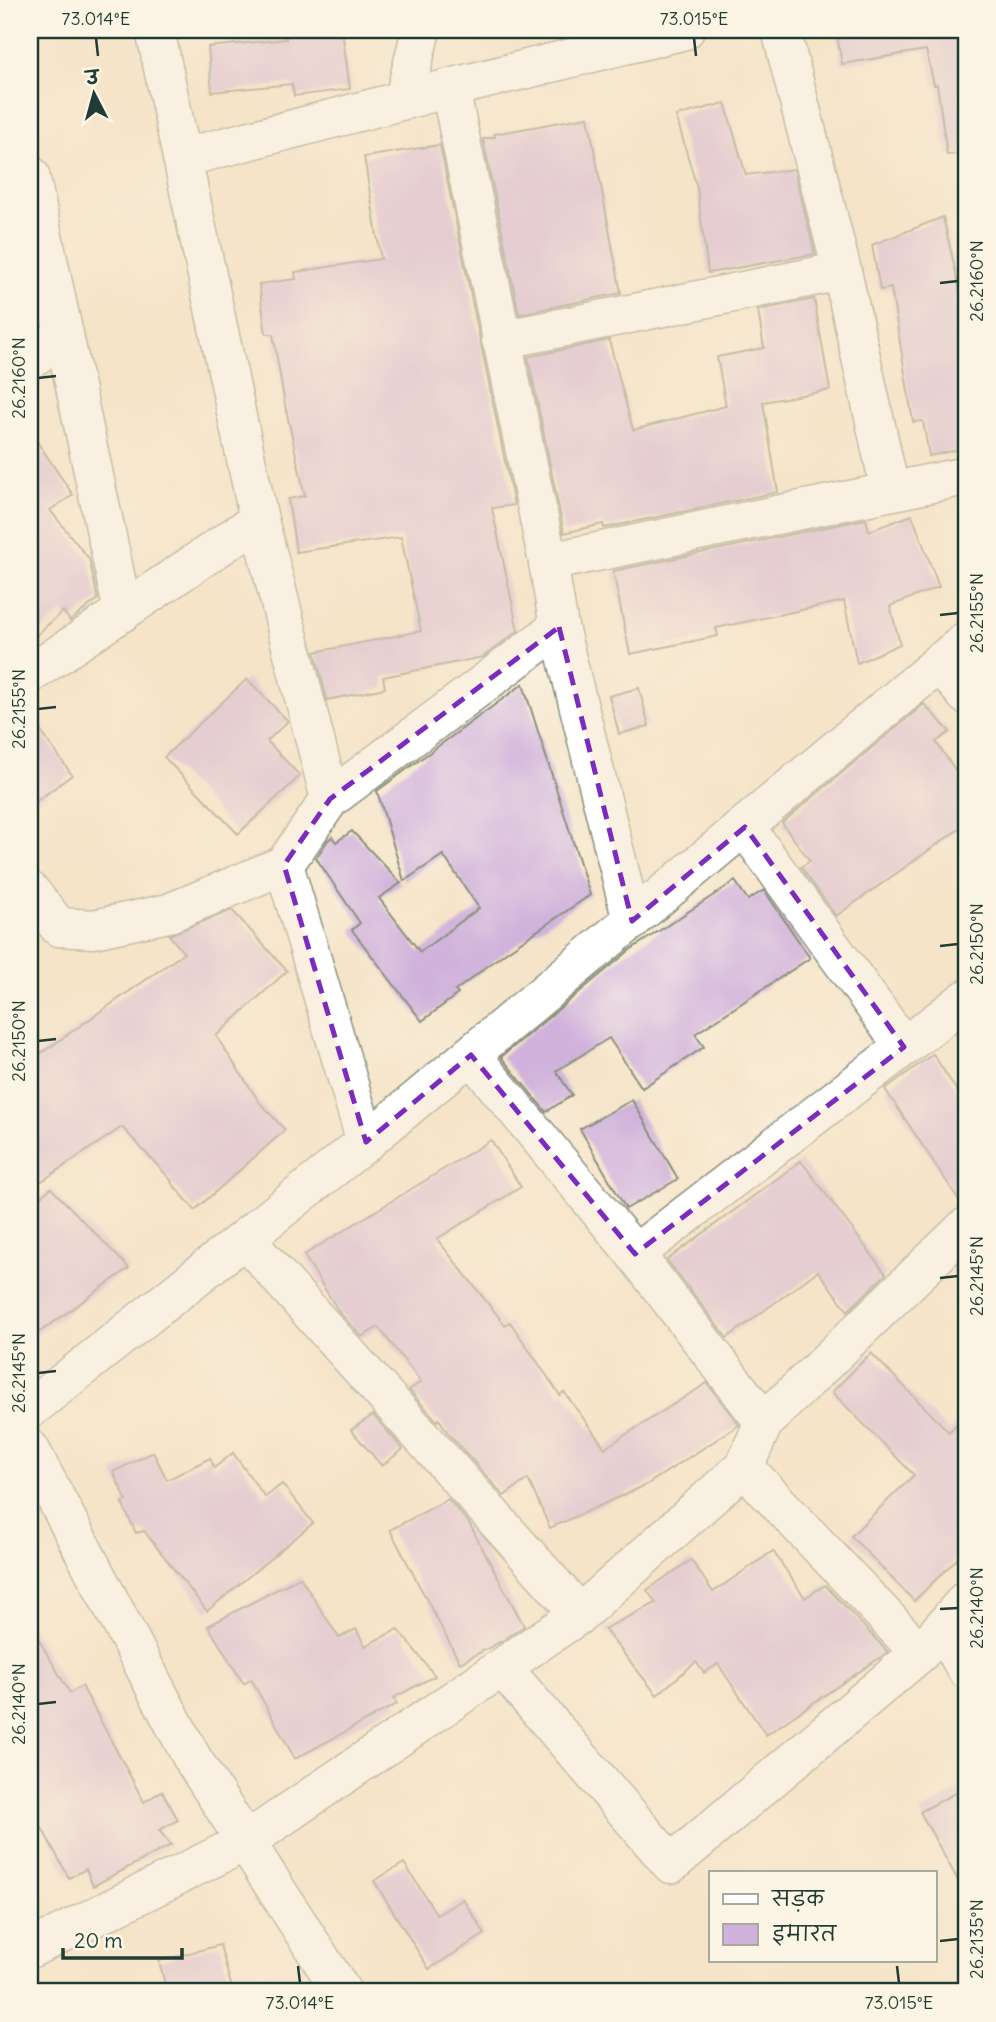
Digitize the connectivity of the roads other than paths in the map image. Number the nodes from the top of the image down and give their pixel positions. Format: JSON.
{"nodes":[{"id":1,"x":155,"y":30,"type":"edge"},
{"id":2,"x":421,"y":30,"type":"edge"},
{"id":3,"x":685,"y":30,"type":"edge"},
{"id":4,"x":782,"y":30,"type":"edge"},
{"id":5,"x":450,"y":88,"type":"junction"},
{"id":6,"x":404,"y":99,"type":"junction"},
{"id":7,"x":182,"y":158,"type":"junction"},
{"id":8,"x":30,"y":175,"type":"edge"},
{"id":9,"x":842,"y":271,"type":"junction"},
{"id":10,"x":64,"y":334,"type":"junction"},
{"id":11,"x":501,"y":340,"type":"junction"},
{"id":12,"x":30,"y":360,"type":"edge"},
{"id":13,"x":966,"y":476,"type":"edge"},
{"id":14,"x":890,"y":491,"type":"junction"},
{"id":15,"x":259,"y":520,"type":"junction"},
{"id":16,"x":548,"y":562,"type":"junction"},
{"id":17,"x":123,"y":612,"type":"junction"},
{"id":18,"x":559,"y":627,"type":"junction"},
{"id":19,"x":953,"y":652,"type":"edge"},
{"id":20,"x":30,"y":674,"type":"edge"},
{"id":21,"x":966,"y":695,"type":"edge"},
{"id":22,"x":330,"y":799,"type":"junction"},
{"id":23,"x":745,"y":827,"type":"junction"},
{"id":24,"x":285,"y":865,"type":"junction"},
{"id":25,"x":30,"y":891,"type":"edge"},
{"id":26,"x":632,"y":921,"type":"junction"},
{"id":27,"x":966,"y":999,"type":"edge"},
{"id":28,"x":904,"y":1047,"type":"junction"},
{"id":29,"x":471,"y":1055,"type":"junction"},
{"id":30,"x":366,"y":1142,"type":"junction"},
{"id":31,"x":966,"y":1227,"type":"edge"},
{"id":32,"x":245,"y":1239,"type":"junction"},
{"id":33,"x":635,"y":1254,"type":"junction"},
{"id":34,"x":30,"y":1409,"type":"edge"},
{"id":35,"x":764,"y":1422,"type":"junction"},
{"id":36,"x":30,"y":1449,"type":"edge"},
{"id":37,"x":744,"y":1468,"type":"junction"},
{"id":38,"x":580,"y":1614,"type":"junction"},
{"id":39,"x":943,"y":1627,"type":"edge"},
{"id":40,"x":502,"y":1667,"type":"junction"},
{"id":41,"x":966,"y":1669,"type":"edge"},
{"id":42,"x":245,"y":1842,"type":"junction"},
{"id":43,"x":34,"y":1938,"type":"edge"},
{"id":44,"x":342,"y":1992,"type":"edge"}],
"edges":[{"from":1,"to":7,"type":"street"},
{"from":2,"to":6,"type":"street"},
{"from":3,"to":5,"type":"street"},
{"from":4,"to":9,"type":"street"},
{"from":5,"to":6,"type":"street"},
{"from":5,"to":11,"type":"street"},
{"from":6,"to":7,"type":"street"},
{"from":7,"to":15,"type":"street"},
{"from":8,"to":10,"type":"street"},
{"from":9,"to":11,"type":"street"},
{"from":9,"to":14,"type":"street"},
{"from":10,"to":12,"type":"street"},
{"from":10,"to":17,"type":"street"},
{"from":11,"to":16,"type":"street"},
{"from":13,"to":14,"type":"street"},
{"from":14,"to":16,"type":"street"},
{"from":15,"to":17,"type":"street"},
{"from":15,"to":22,"type":"street"},
{"from":16,"to":18,"type":"street"},
{"from":17,"to":20,"type":"street"},
{"from":18,"to":22,"type":"street"},
{"from":18,"to":26,"type":"street"},
{"from":19,"to":21,"type":"street"},
{"from":19,"to":23,"type":"street"},
{"from":22,"to":24,"type":"street"},
{"from":23,"to":26,"type":"street"},
{"from":23,"to":28,"type":"street"},
{"from":24,"to":25,"type":"street"},
{"from":24,"to":30,"type":"street"},
{"from":26,"to":29,"type":"street"},
{"from":27,"to":28,"type":"street"},
{"from":28,"to":33,"type":"street"},
{"from":29,"to":30,"type":"street"},
{"from":29,"to":33,"type":"street"},
{"from":30,"to":32,"type":"street"},
{"from":31,"to":35,"type":"street"},
{"from":32,"to":34,"type":"street"},
{"from":32,"to":38,"type":"street"},
{"from":33,"to":35,"type":"street"},
{"from":35,"to":37,"type":"street"},
{"from":36,"to":42,"type":"street"},
{"from":37,"to":38,"type":"street"},
{"from":37,"to":39,"type":"street"},
{"from":38,"to":40,"type":"street"},
{"from":39,"to":40,"type":"street"},
{"from":39,"to":41,"type":"street"},
{"from":40,"to":42,"type":"street"},
{"from":42,"to":43,"type":"street"},
{"from":42,"to":44,"type":"street"}]}
